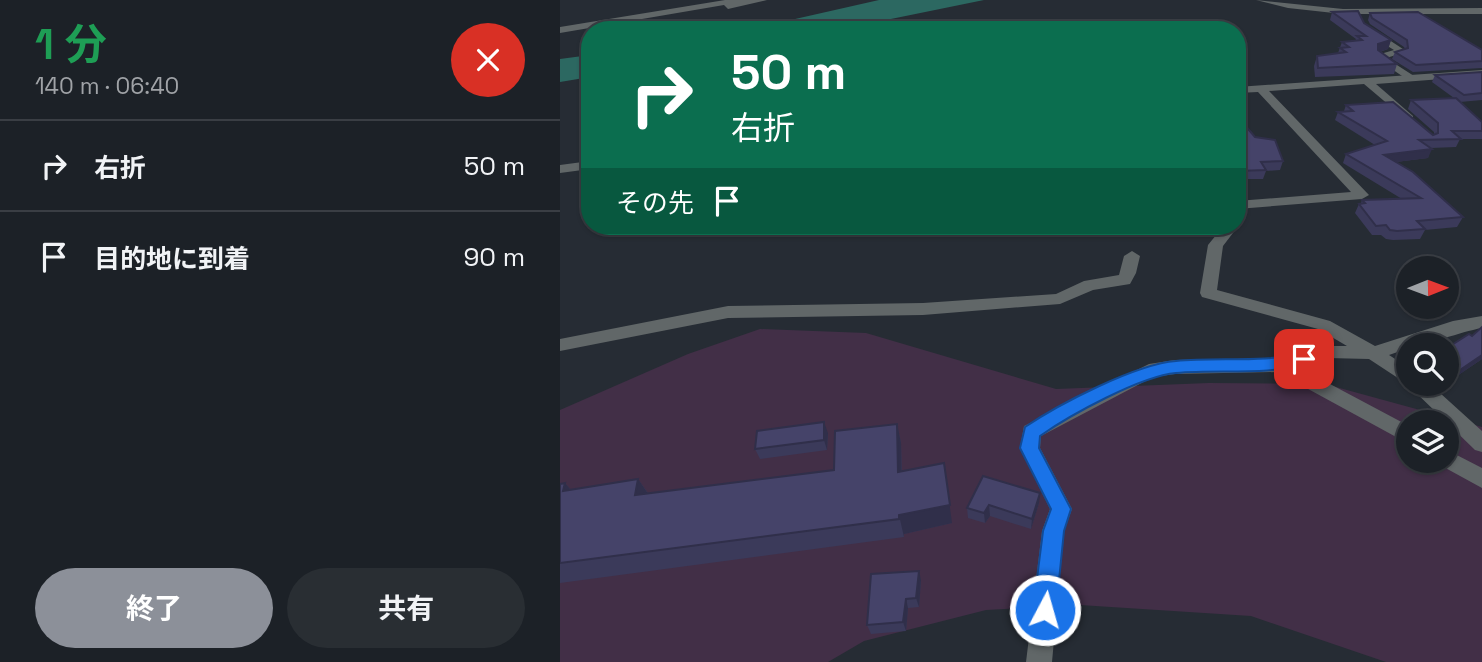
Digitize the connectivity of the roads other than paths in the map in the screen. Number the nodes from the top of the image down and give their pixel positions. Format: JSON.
{"nodes":[{"id":1,"x":740,"y":0,"type":"edge"},
{"id":2,"x":763,"y":0,"type":"edge"},
{"id":3,"x":1260,"y":0,"type":"edge"},
{"id":4,"x":727,"y":6,"type":"dead end"},
{"id":5,"x":1482,"y":11,"type":"edge"},
{"id":6,"x":1419,"y":13,"type":"junction"},
{"id":7,"x":614,"y":21,"type":"edge"},
{"id":8,"x":1362,"y":21,"type":"junction"},
{"id":9,"x":1430,"y":21,"type":"edge"},
{"id":10,"x":581,"y":26,"type":"edge"},
{"id":11,"x":560,"y":30,"type":"edge"},
{"id":12,"x":1482,"y":74,"type":"edge"},
{"id":13,"x":1411,"y":78,"type":"junction"},
{"id":14,"x":1367,"y":81,"type":"junction"},
{"id":15,"x":1260,"y":88,"type":"junction"},
{"id":16,"x":1246,"y":89,"type":"edge"},
{"id":17,"x":1419,"y":127,"type":"edge"},
{"id":18,"x":581,"y":166,"type":"edge"},
{"id":19,"x":560,"y":169,"type":"edge"},
{"id":20,"x":1246,"y":204,"type":"edge"},
{"id":21,"x":1224,"y":235,"type":"edge"},
{"id":22,"x":1132,"y":256,"type":"dead end"},
{"id":23,"x":1482,"y":322,"type":"edge"},
{"id":24,"x":560,"y":345,"type":"edge"},
{"id":25,"x":1373,"y":353,"type":"junction"},
{"id":26,"x":1280,"y":365,"type":"junction"},
{"id":27,"x":1396,"y":369,"type":"edge"},
{"id":28,"x":1430,"y":396,"type":"edge"},
{"id":29,"x":1396,"y":429,"type":"edge"},
{"id":30,"x":1482,"y":444,"type":"edge"},
{"id":31,"x":1459,"y":466,"type":"edge"},
{"id":32,"x":1482,"y":479,"type":"edge"},
{"id":33,"x":1039,"y":662,"type":"edge"}],
"edges":[{"from":1,"to":7,"type":"street"},
{"from":2,"to":4,"type":"street"},
{"from":3,"to":8,"type":"street"},
{"from":5,"to":6,"type":"street"},
{"from":6,"to":8,"type":"street"},
{"from":6,"to":9,"type":"street"},
{"from":8,"to":13,"type":"lane"},
{"from":10,"to":11,"type":"street"},
{"from":12,"to":13,"type":"street"},
{"from":13,"to":14,"type":"street"},
{"from":14,"to":15,"type":"street"},
{"from":14,"to":17,"type":"street"},
{"from":15,"to":16,"type":"street"},
{"from":15,"to":20,"type":"street"},
{"from":18,"to":19,"type":"street"},
{"from":21,"to":25,"type":"street"},
{"from":22,"to":24,"type":"street"},
{"from":23,"to":25,"type":"street"},
{"from":25,"to":26,"type":"street"},
{"from":25,"to":27,"type":"street"},
{"from":26,"to":29,"type":"street"},
{"from":26,"to":33,"type":"street"},
{"from":28,"to":30,"type":"street"},
{"from":31,"to":32,"type":"street"}]}
